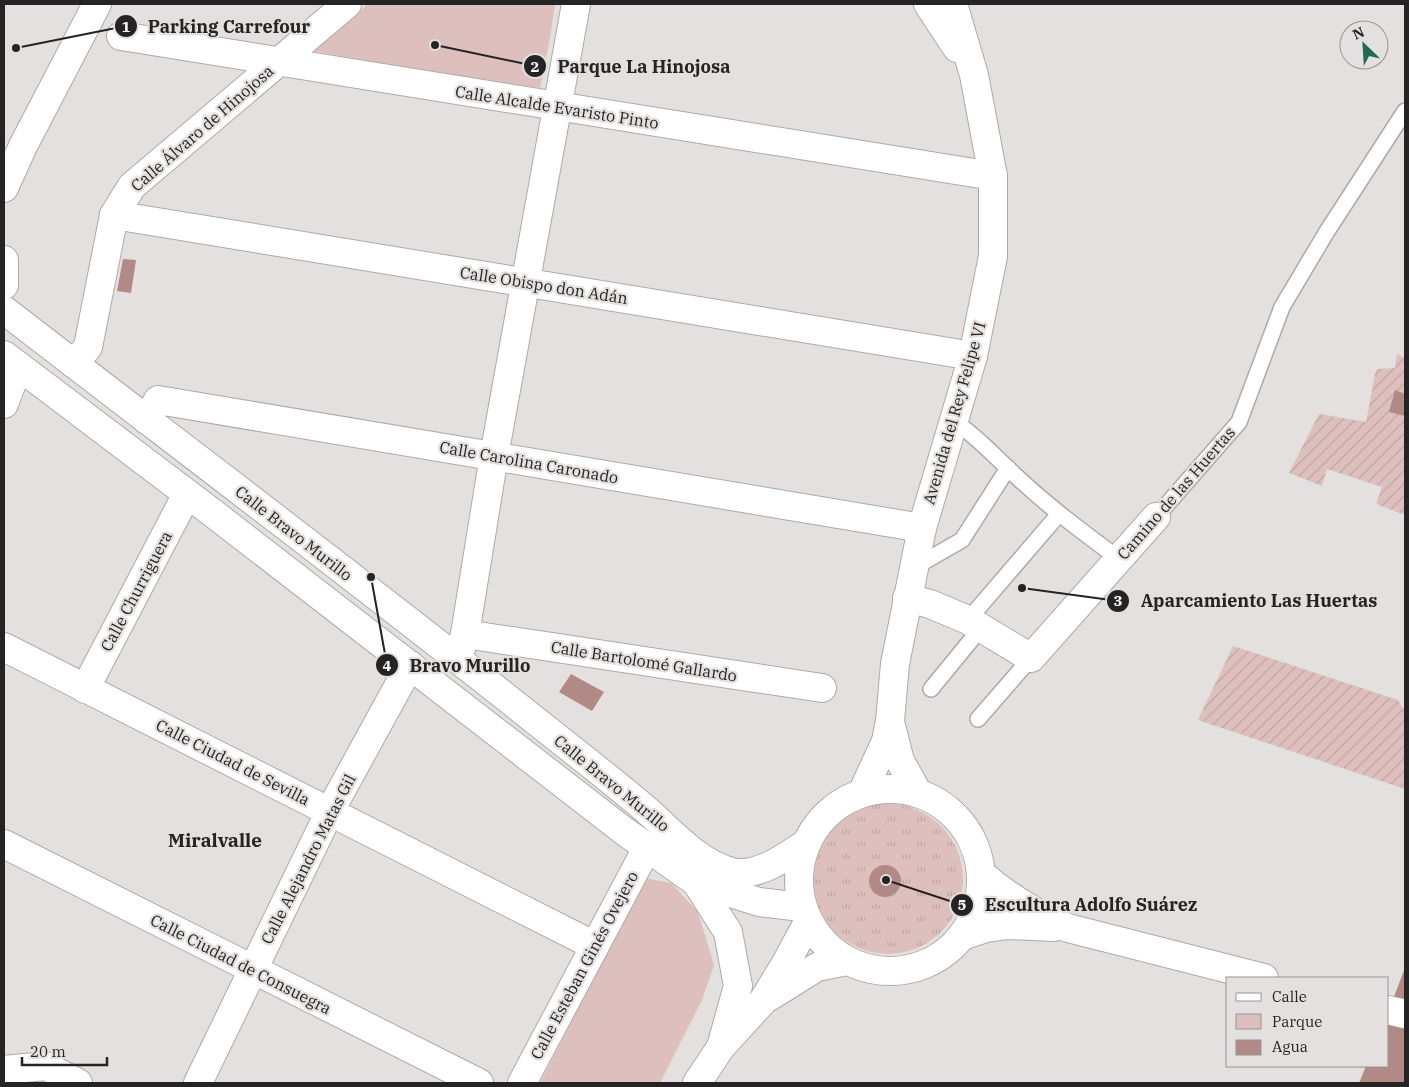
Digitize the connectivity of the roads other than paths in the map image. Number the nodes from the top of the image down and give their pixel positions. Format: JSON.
{"nodes":[{"id":1,"x":98,"y":4,"type":"edge"},
{"id":2,"x":347,"y":4,"type":"edge"},
{"id":3,"x":576,"y":4,"type":"edge"},
{"id":4,"x":928,"y":4,"type":"edge"},
{"id":5,"x":953,"y":4,"type":"edge"},
{"id":6,"x":120,"y":36,"type":"dead end"},
{"id":7,"x":278,"y":62,"type":"junction"},
{"id":8,"x":974,"y":75,"type":"junction"},
{"id":9,"x":557,"y":107,"type":"junction"},
{"id":10,"x":1405,"y":112,"type":"edge"},
{"id":11,"x":13,"y":155,"type":"edge"},
{"id":12,"x":993,"y":176,"type":"junction"},
{"id":13,"x":4,"y":188,"type":"edge"},
{"id":14,"x":114,"y":215,"type":"junction"},
{"id":15,"x":4,"y":260,"type":"edge"},
{"id":16,"x":526,"y":282,"type":"junction"},
{"id":17,"x":4,"y":285,"type":"edge"},
{"id":18,"x":4,"y":310,"type":"edge"},
{"id":19,"x":973,"y":356,"type":"junction"},
{"id":20,"x":11,"y":361,"type":"edge"},
{"id":21,"x":74,"y":364,"type":"junction"},
{"id":22,"x":4,"y":404,"type":"edge"},
{"id":23,"x":147,"y":420,"type":"junction"},
{"id":24,"x":954,"y":421,"type":"junction"},
{"id":25,"x":494,"y":456,"type":"junction"},
{"id":26,"x":1008,"y":468,"type":"junction"},
{"id":27,"x":188,"y":494,"type":"junction"},
{"id":28,"x":1059,"y":514,"type":"junction"},
{"id":29,"x":1156,"y":517,"type":"joint"},
{"id":30,"x":922,"y":528,"type":"junction"},
{"id":31,"x":1119,"y":559,"type":"junction"},
{"id":32,"x":913,"y":568,"type":"junction"},
{"id":33,"x":907,"y":598,"type":"junction"},
{"id":34,"x":974,"y":624,"type":"junction"},
{"id":35,"x":462,"y":646,"type":"junction"},
{"id":36,"x":4,"y":647,"type":"edge"},
{"id":37,"x":1031,"y":658,"type":"junction"},
{"id":38,"x":410,"y":665,"type":"junction"},
{"id":39,"x":822,"y":688,"type":"dead end"},
{"id":40,"x":85,"y":689,"type":"junction"},
{"id":41,"x":931,"y":689,"type":"dead end"},
{"id":42,"x":978,"y":719,"type":"dead end"},
{"id":43,"x":890,"y":721,"type":"junction"},
{"id":44,"x":918,"y":792,"type":"junction"},
{"id":45,"x":862,"y":793,"type":"junction"},
{"id":46,"x":330,"y":811,"type":"junction"},
{"id":47,"x":4,"y":844,"type":"edge"},
{"id":48,"x":805,"y":844,"type":"junction"},
{"id":49,"x":648,"y":848,"type":"junction"},
{"id":50,"x":981,"y":874,"type":"junction"},
{"id":51,"x":696,"y":882,"type":"junction"},
{"id":52,"x":805,"y":915,"type":"junction"},
{"id":53,"x":1072,"y":929,"type":"junction"},
{"id":54,"x":962,"y":936,"type":"junction"},
{"id":55,"x":595,"y":946,"type":"junction"},
{"id":56,"x":846,"y":961,"type":"junction"},
{"id":57,"x":252,"y":970,"type":"junction"},
{"id":58,"x":1260,"y":977,"type":"edge"},
{"id":59,"x":763,"y":1000,"type":"junction"},
{"id":60,"x":1389,"y":1010,"type":"edge"},
{"id":61,"x":1405,"y":1014,"type":"edge"},
{"id":62,"x":721,"y":1047,"type":"junction"},
{"id":63,"x":4,"y":1070,"type":"edge"},
{"id":64,"x":78,"y":1083,"type":"edge"},
{"id":65,"x":198,"y":1083,"type":"edge"},
{"id":66,"x":479,"y":1083,"type":"edge"},
{"id":67,"x":522,"y":1083,"type":"edge"},
{"id":68,"x":697,"y":1083,"type":"edge"}],
"edges":[{"from":1,"to":11,"type":"street"},
{"from":2,"to":7,"type":"street","name":"Calle Álvaro de Hinojosa"},
{"from":3,"to":9,"type":"street"},
{"from":4,"to":8,"type":"street","name":"Avenida del Rey Felipe VI"},
{"from":5,"to":8,"type":"street","name":"Avenida del Rey Felipe VI"},
{"from":6,"to":7,"type":"street","name":"Calle Alcalde Evaristo Pinto"},
{"from":7,"to":9,"type":"street","name":"Calle Alcalde Evaristo Pinto"},
{"from":7,"to":14,"type":"street","name":"Calle Álvaro de Hinojosa"},
{"from":8,"to":12,"type":"street","name":"Avenida del Rey Felipe VI"},
{"from":9,"to":12,"type":"street","name":"Calle Alcalde Evaristo Pinto"},
{"from":9,"to":16,"type":"street"},
{"from":10,"to":29,"type":"lane","name":"Camino de las Huertas"},
{"from":11,"to":13,"type":"street"},
{"from":12,"to":19,"type":"street","name":"Avenida del Rey Felipe VI"},
{"from":14,"to":16,"type":"street","name":"Calle Obispo don Adán"},
{"from":14,"to":21,"type":"street","name":"Calle Álvaro de Hinojosa"},
{"from":15,"to":17,"type":"street"},
{"from":16,"to":19,"type":"street","name":"Calle Obispo don Adán"},
{"from":16,"to":25,"type":"street"},
{"from":18,"to":21,"type":"street","name":"Calle Bravo Murillo"},
{"from":19,"to":24,"type":"street","name":"Avenida del Rey Felipe VI"},
{"from":20,"to":22,"type":"street"},
{"from":20,"to":27,"type":"street","name":"Calle Bravo Murillo"},
{"from":21,"to":23,"type":"street","name":"Calle Bravo Murillo"},
{"from":23,"to":25,"type":"street","name":"Calle Carolina Caronado"},
{"from":23,"to":35,"type":"street","name":"Calle Bravo Murillo"},
{"from":24,"to":26,"type":"lane"},
{"from":24,"to":30,"type":"street","name":"Avenida del Rey Felipe VI"},
{"from":25,"to":30,"type":"street","name":"Calle Carolina Caronado"},
{"from":25,"to":35,"type":"street"},
{"from":26,"to":28,"type":"lane"},
{"from":26,"to":32,"type":"lane"},
{"from":27,"to":38,"type":"street","name":"Calle Bravo Murillo"},
{"from":27,"to":40,"type":"street","name":"Calle Churriguera"},
{"from":28,"to":31,"type":"lane"},
{"from":28,"to":34,"type":"lane"},
{"from":29,"to":31,"type":"street","name":"Camino de las Huertas"},
{"from":30,"to":32,"type":"street","name":"Avenida del Rey Felipe VI"},
{"from":31,"to":37,"type":"street","name":"Camino de las Huertas"},
{"from":32,"to":33,"type":"street","name":"Avenida del Rey Felipe VI"},
{"from":33,"to":34,"type":"street"},
{"from":33,"to":43,"type":"street","name":"Avenida del Rey Felipe VI"},
{"from":34,"to":37,"type":"street"},
{"from":34,"to":41,"type":"lane"},
{"from":35,"to":39,"type":"street","name":"Calle Bartolomé Gallardo"},
{"from":35,"to":48,"type":"street","name":"Calle Bravo Murillo"},
{"from":36,"to":40,"type":"street","name":"Calle Ciudad de Sevilla"},
{"from":37,"to":42,"type":"lane"},
{"from":38,"to":46,"type":"street","name":"Calle Alejandro Matas Gil"},
{"from":38,"to":49,"type":"street","name":"Calle Bravo Murillo"},
{"from":40,"to":46,"type":"street","name":"Calle Ciudad de Sevilla"},
{"from":43,"to":44,"type":"street"},
{"from":43,"to":45,"type":"street"},
{"from":44,"to":45,"type":"street"},
{"from":44,"to":50,"type":"street"},
{"from":45,"to":48,"type":"street"},
{"from":46,"to":55,"type":"street","name":"Calle Ciudad de Sevilla"},
{"from":46,"to":57,"type":"street","name":"Calle Alejandro Matas Gil"},
{"from":47,"to":57,"type":"street","name":"Calle Ciudad de Consuegra"},
{"from":48,"to":52,"type":"street"},
{"from":49,"to":51,"type":"street","name":"Calle Bravo Murillo"},
{"from":49,"to":55,"type":"street","name":"Calle Esteban Ginés Ovejero"},
{"from":50,"to":53,"type":"street"},
{"from":50,"to":54,"type":"street"},
{"from":51,"to":52,"type":"street","name":"Calle Bravo Murillo"},
{"from":51,"to":62,"type":"street","name":"Calle Bravo Murillo"},
{"from":52,"to":56,"type":"street"},
{"from":52,"to":59,"type":"street"},
{"from":53,"to":54,"type":"street"},
{"from":53,"to":58,"type":"street"},
{"from":54,"to":56,"type":"street"},
{"from":55,"to":67,"type":"street","name":"Calle Esteban Ginés Ovejero"},
{"from":56,"to":59,"type":"street"},
{"from":57,"to":65,"type":"street","name":"Calle Alejandro Matas Gil"},
{"from":57,"to":66,"type":"street","name":"Calle Ciudad de Consuegra"},
{"from":59,"to":62,"type":"street"},
{"from":60,"to":61,"type":"street"},
{"from":62,"to":68,"type":"street"},
{"from":63,"to":64,"type":"street"}]}
